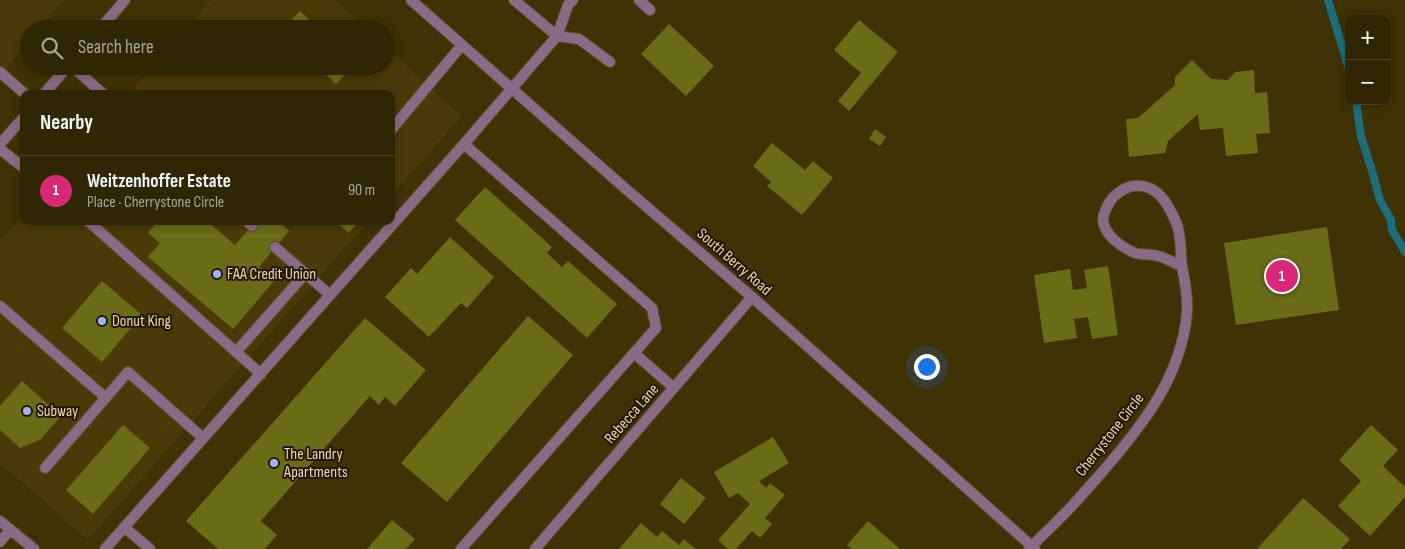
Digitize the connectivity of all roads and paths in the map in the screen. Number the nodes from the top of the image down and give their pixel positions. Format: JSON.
{"nodes":[{"id":1,"x":125,"y":0,"type":"edge"},
{"id":2,"x":411,"y":0,"type":"edge"},
{"id":3,"x":514,"y":0,"type":"edge"},
{"id":4,"x":573,"y":0,"type":"edge"},
{"id":5,"x":639,"y":0,"type":"edge"},
{"id":6,"x":650,"y":10,"type":"dead end"},
{"id":7,"x":108,"y":20,"type":"edge"},
{"id":8,"x":557,"y":36,"type":"junction"},
{"id":9,"x":462,"y":45,"type":"junction"},
{"id":10,"x":610,"y":62,"type":"dead end"},
{"id":11,"x":0,"y":72,"type":"edge"},
{"id":12,"x":60,"y":75,"type":"edge"},
{"id":13,"x":82,"y":75,"type":"edge"},
{"id":14,"x":512,"y":89,"type":"junction"},
{"id":15,"x":20,"y":90,"type":"edge"},
{"id":16,"x":47,"y":90,"type":"edge"},
{"id":17,"x":99,"y":90,"type":"edge"},
{"id":18,"x":20,"y":122,"type":"edge"},
{"id":19,"x":395,"y":125,"type":"edge"},
{"id":20,"x":0,"y":144,"type":"edge"},
{"id":21,"x":464,"y":144,"type":"junction"},
{"id":22,"x":0,"y":149,"type":"edge"},
{"id":23,"x":20,"y":165,"type":"edge"},
{"id":24,"x":395,"y":222,"type":"edge"},
{"id":25,"x":93,"y":225,"type":"edge"},
{"id":26,"x":392,"y":225,"type":"edge"},
{"id":27,"x":275,"y":247,"type":"dead end"},
{"id":28,"x":1182,"y":266,"type":"junction"},
{"id":29,"x":305,"y":274,"type":"junction"},
{"id":30,"x":330,"y":295,"type":"junction"},
{"id":31,"x":752,"y":297,"type":"junction"},
{"id":32,"x":0,"y":306,"type":"edge"},
{"id":33,"x":236,"y":352,"type":"junction"},
{"id":34,"x":634,"y":353,"type":"junction"},
{"id":35,"x":261,"y":374,"type":"junction"},
{"id":36,"x":674,"y":388,"type":"junction"},
{"id":37,"x":106,"y":398,"type":"junction"},
{"id":38,"x":203,"y":438,"type":"junction"},
{"id":39,"x":45,"y":468,"type":"dead end"},
{"id":40,"x":0,"y":521,"type":"edge"},
{"id":41,"x":124,"y":527,"type":"junction"},
{"id":42,"x":10,"y":530,"type":"junction"},
{"id":43,"x":0,"y":542,"type":"edge"},
{"id":44,"x":1032,"y":548,"type":"edge"},
{"id":45,"x":34,"y":549,"type":"edge"},
{"id":46,"x":105,"y":549,"type":"edge"},
{"id":47,"x":150,"y":549,"type":"edge"},
{"id":48,"x":461,"y":549,"type":"edge"},
{"id":49,"x":534,"y":549,"type":"edge"}],
"edges":[{"from":1,"to":7,"type":"street"},
{"from":2,"to":9,"type":"street","name":"South Berry Road"},
{"from":3,"to":8,"type":"street"},
{"from":4,"to":8,"type":"street"},
{"from":5,"to":6,"type":"street"},
{"from":8,"to":10,"type":"street"},
{"from":8,"to":14,"type":"street"},
{"from":9,"to":14,"type":"street","name":"South Berry Road"},
{"from":9,"to":19,"type":"street"},
{"from":11,"to":15,"type":"street"},
{"from":12,"to":16,"type":"street"},
{"from":13,"to":17,"type":"street"},
{"from":14,"to":21,"type":"street"},
{"from":14,"to":31,"type":"street","name":"South Berry Road"},
{"from":18,"to":20,"type":"street"},
{"from":21,"to":24,"type":"street"},
{"from":21,"to":34,"type":"street"},
{"from":22,"to":23,"type":"street"},
{"from":25,"to":33,"type":"street"},
{"from":26,"to":30,"type":"street"},
{"from":27,"to":29,"type":"street"},
{"from":28,"to":28,"type":"street","name":"Cherrystone Circle"},
{"from":28,"to":44,"type":"street","name":"Cherrystone Circle"},
{"from":29,"to":30,"type":"street"},
{"from":29,"to":33,"type":"street"},
{"from":30,"to":35,"type":"street"},
{"from":31,"to":36,"type":"street","name":"Rebecca Lane"},
{"from":31,"to":44,"type":"street","name":"South Berry Road"},
{"from":32,"to":37,"type":"street"},
{"from":33,"to":35,"type":"street"},
{"from":34,"to":36,"type":"street"},
{"from":34,"to":48,"type":"street"},
{"from":35,"to":38,"type":"street"},
{"from":36,"to":49,"type":"street","name":"Rebecca Lane"},
{"from":37,"to":38,"type":"street"},
{"from":37,"to":39,"type":"street"},
{"from":38,"to":41,"type":"street"},
{"from":40,"to":42,"type":"street"},
{"from":41,"to":46,"type":"street"},
{"from":41,"to":47,"type":"street"},
{"from":42,"to":43,"type":"street"},
{"from":42,"to":45,"type":"street"}]}
